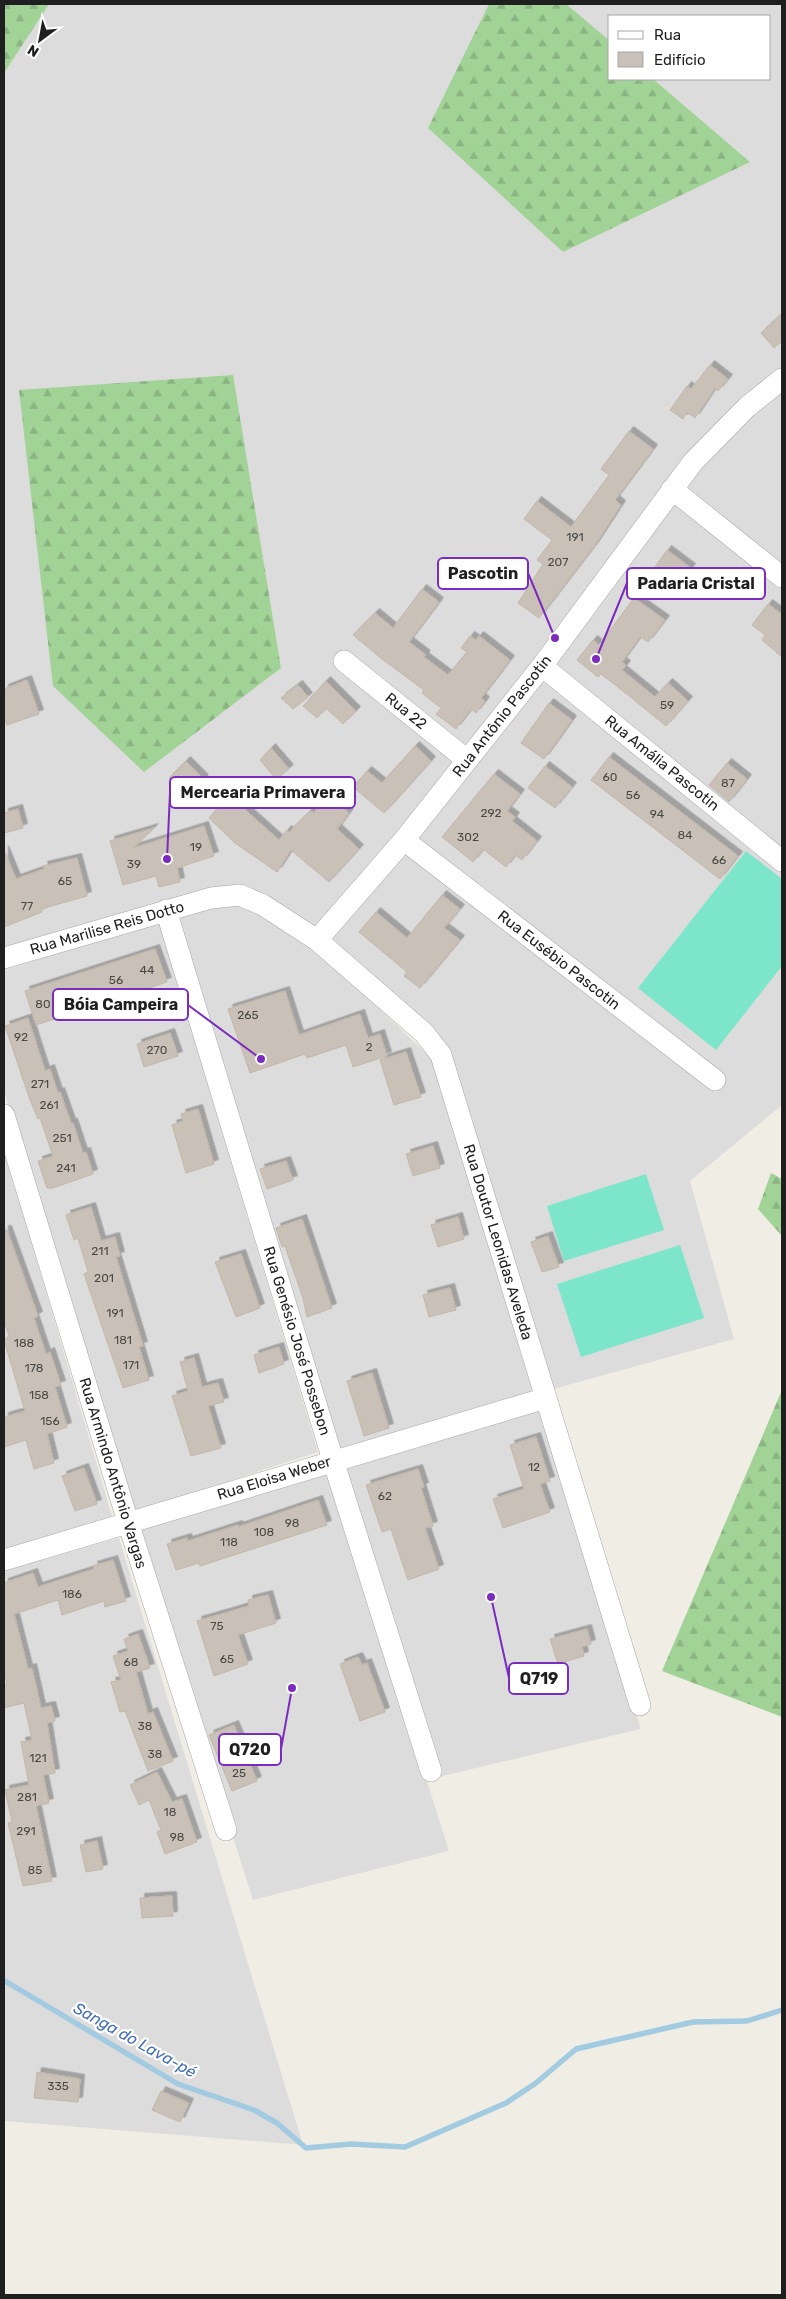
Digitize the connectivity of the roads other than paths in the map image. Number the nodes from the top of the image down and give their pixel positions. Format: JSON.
{"nodes":[{"id":1,"x":782,"y":379,"type":"edge"},
{"id":2,"x":672,"y":489,"type":"junction"},
{"id":3,"x":782,"y":577,"type":"edge"},
{"id":4,"x":344,"y":661,"type":"dead end"},
{"id":5,"x":542,"y":666,"type":"junction"},
{"id":6,"x":467,"y":760,"type":"junction"},
{"id":7,"x":404,"y":840,"type":"junction"},
{"id":8,"x":782,"y":861,"type":"edge"},
{"id":9,"x":211,"y":898,"type":"joint"},
{"id":10,"x":166,"y":910,"type":"junction"},
{"id":11,"x":317,"y":940,"type":"junction"},
{"id":12,"x":4,"y":958,"type":"edge"},
{"id":13,"x":715,"y":1080,"type":"dead end"},
{"id":14,"x":4,"y":1115,"type":"edge"},
{"id":15,"x":546,"y":1398,"type":"junction"},
{"id":16,"x":333,"y":1460,"type":"junction"},
{"id":17,"x":128,"y":1522,"type":"junction"},
{"id":18,"x":4,"y":1560,"type":"edge"},
{"id":19,"x":640,"y":1705,"type":"dead end"},
{"id":20,"x":431,"y":1771,"type":"dead end"},
{"id":21,"x":226,"y":1830,"type":"dead end"}],
"edges":[{"from":1,"to":2,"type":"street","name":"Rua Antônio Pascotin"},
{"from":2,"to":3,"type":"street"},
{"from":2,"to":5,"type":"street","name":"Rua Antônio Pascotin"},
{"from":4,"to":6,"type":"street","name":"Rua 22"},
{"from":5,"to":6,"type":"street","name":"Rua Antônio Pascotin"},
{"from":5,"to":8,"type":"street","name":"Rua Amália Pascotin"},
{"from":6,"to":7,"type":"street","name":"Rua Antônio Pascotin"},
{"from":7,"to":11,"type":"street","name":"Rua Antônio Pascotin"},
{"from":7,"to":13,"type":"street","name":"Rua Eusébio Pascotin"},
{"from":9,"to":10,"type":"street","name":"Rua Marilise Reis Dotto"},
{"from":9,"to":11,"type":"street","name":"Rua Doutor Leonidas Aveleda"},
{"from":10,"to":12,"type":"street","name":"Rua Marilise Reis Dotto"},
{"from":10,"to":16,"type":"street","name":"Rua Genésio José Possebon"},
{"from":11,"to":15,"type":"street","name":"Rua Doutor Leonidas Aveleda"},
{"from":14,"to":17,"type":"street","name":"Rua Armindo Antônio Vargas"},
{"from":15,"to":16,"type":"street","name":"Rua Eloisa Weber"},
{"from":15,"to":19,"type":"street","name":"Rua Doutor Leonidas Aveleda"},
{"from":16,"to":17,"type":"street","name":"Rua Eloisa Weber"},
{"from":16,"to":20,"type":"street","name":"Rua Genésio José Possebon"},
{"from":17,"to":18,"type":"street","name":"Rua Eloisa Weber"},
{"from":17,"to":21,"type":"street","name":"Rua Armindo Antônio Vargas"}]}
